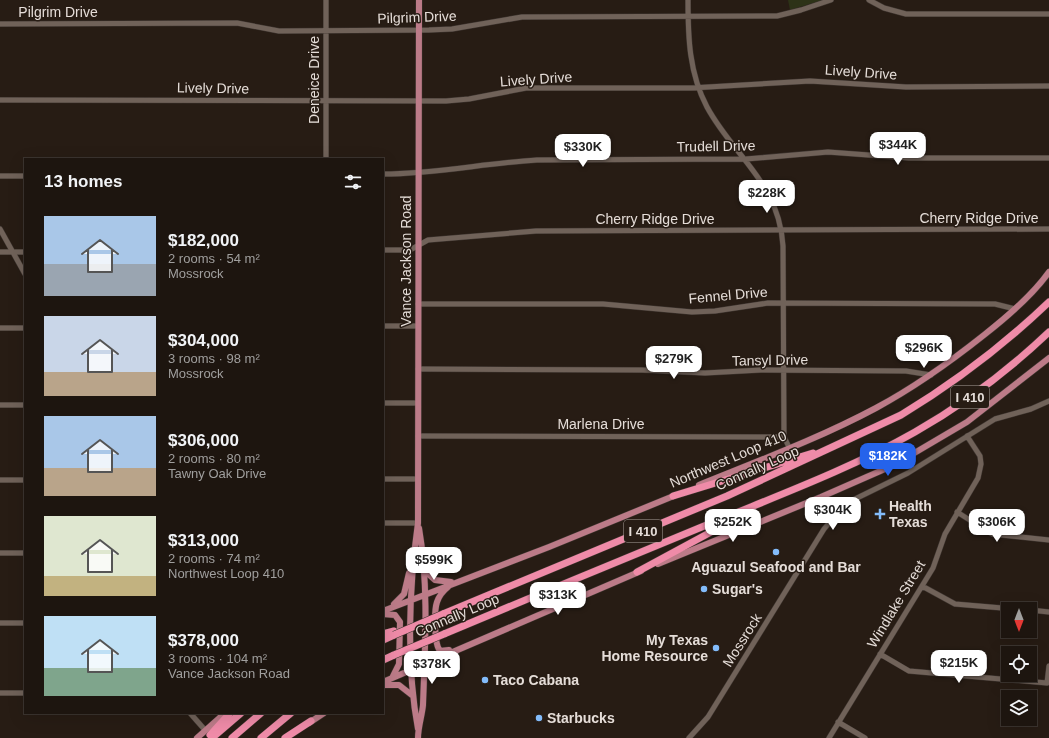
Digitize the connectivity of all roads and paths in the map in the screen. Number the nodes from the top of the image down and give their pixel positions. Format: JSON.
{"nodes":[{"id":1,"x":326,"y":0,"type":"edge"},
{"id":2,"x":419,"y":0,"type":"edge"},
{"id":3,"x":688,"y":0,"type":"edge"},
{"id":4,"x":831,"y":0,"type":"edge"},
{"id":5,"x":869,"y":0,"type":"edge"},
{"id":6,"x":1049,"y":14,"type":"edge"},
{"id":7,"x":688,"y":16,"type":"junction"},
{"id":8,"x":0,"y":24,"type":"edge"},
{"id":9,"x":419,"y":30,"type":"junction"},
{"id":10,"x":326,"y":31,"type":"junction"},
{"id":11,"x":1049,"y":86,"type":"edge"},
{"id":12,"x":699,"y":87,"type":"junction"},
{"id":13,"x":0,"y":100,"type":"edge"},
{"id":14,"x":326,"y":101,"type":"junction"},
{"id":15,"x":419,"y":101,"type":"junction"},
{"id":16,"x":326,"y":158,"type":"edge"},
{"id":17,"x":1049,"y":158,"type":"edge"},
{"id":18,"x":746,"y":159,"type":"junction"},
{"id":19,"x":419,"y":172,"type":"junction"},
{"id":20,"x":384,"y":174,"type":"edge"},
{"id":21,"x":0,"y":176,"type":"edge"},
{"id":22,"x":24,"y":176,"type":"edge"},
{"id":23,"x":0,"y":229,"type":"edge"},
{"id":24,"x":1049,"y":229,"type":"edge"},
{"id":25,"x":781,"y":231,"type":"junction"},
{"id":26,"x":419,"y":245,"type":"junction"},
{"id":27,"x":384,"y":250,"type":"edge"},
{"id":28,"x":0,"y":252,"type":"edge"},
{"id":29,"x":12,"y":252,"type":"junction"},
{"id":30,"x":24,"y":252,"type":"edge"},
{"id":31,"x":24,"y":272,"type":"edge"},
{"id":32,"x":1049,"y":272,"type":"edge"},
{"id":33,"x":1049,"y":302,"type":"edge"},
{"id":34,"x":784,"y":303,"type":"junction"},
{"id":35,"x":418,"y":304,"type":"junction"},
{"id":36,"x":1015,"y":309,"type":"junction"},
{"id":37,"x":384,"y":326,"type":"edge"},
{"id":38,"x":418,"y":326,"type":"junction"},
{"id":39,"x":0,"y":328,"type":"edge"},
{"id":40,"x":24,"y":328,"type":"edge"},
{"id":41,"x":1049,"y":332,"type":"edge"},
{"id":42,"x":1049,"y":358,"type":"edge"},
{"id":43,"x":418,"y":369,"type":"junction"},
{"id":44,"x":784,"y":371,"type":"junction"},
{"id":45,"x":931,"y":375,"type":"junction"},
{"id":46,"x":1049,"y":402,"type":"edge"},
{"id":47,"x":384,"y":403,"type":"edge"},
{"id":48,"x":418,"y":403,"type":"junction"},
{"id":49,"x":0,"y":405,"type":"edge"},
{"id":50,"x":24,"y":405,"type":"edge"},
{"id":51,"x":418,"y":436,"type":"junction"},
{"id":52,"x":967,"y":436,"type":"junction"},
{"id":53,"x":784,"y":437,"type":"junction"},
{"id":54,"x":842,"y":444,"type":"junction"},
{"id":55,"x":789,"y":447,"type":"junction"},
{"id":56,"x":384,"y":479,"type":"edge"},
{"id":57,"x":418,"y":479,"type":"junction"},
{"id":58,"x":0,"y":480,"type":"edge"},
{"id":59,"x":24,"y":480,"type":"edge"},
{"id":60,"x":672,"y":496,"type":"junction"},
{"id":61,"x":821,"y":497,"type":"junction"},
{"id":62,"x":772,"y":498,"type":"junction"},
{"id":63,"x":956,"y":512,"type":"junction"},
{"id":64,"x":833,"y":518,"type":"junction"},
{"id":65,"x":384,"y":523,"type":"edge"},
{"id":66,"x":418,"y":523,"type":"junction"},
{"id":67,"x":1049,"y":540,"type":"edge"},
{"id":68,"x":0,"y":553,"type":"edge"},
{"id":69,"x":24,"y":553,"type":"edge"},
{"id":70,"x":412,"y":567,"type":"junction"},
{"id":71,"x":424,"y":570,"type":"junction"},
{"id":72,"x":638,"y":572,"type":"junction"},
{"id":73,"x":452,"y":583,"type":"junction"},
{"id":74,"x":922,"y":586,"type":"junction"},
{"id":75,"x":425,"y":594,"type":"junction"},
{"id":76,"x":412,"y":599,"type":"junction"},
{"id":77,"x":391,"y":607,"type":"junction"},
{"id":78,"x":1001,"y":608,"type":"edge"},
{"id":79,"x":384,"y":611,"type":"edge"},
{"id":80,"x":1037,"y":611,"type":"edge"},
{"id":81,"x":384,"y":612,"type":"edge"},
{"id":82,"x":1049,"y":612,"type":"edge"},
{"id":83,"x":0,"y":623,"type":"edge"},
{"id":84,"x":24,"y":623,"type":"edge"},
{"id":85,"x":394,"y":633,"type":"junction"},
{"id":86,"x":384,"y":634,"type":"edge"},
{"id":87,"x":384,"y":639,"type":"edge"},
{"id":88,"x":471,"y":643,"type":"junction"},
{"id":89,"x":880,"y":654,"type":"junction"},
{"id":90,"x":384,"y":660,"type":"edge"},
{"id":91,"x":424,"y":664,"type":"junction"},
{"id":92,"x":1049,"y":666,"type":"edge"},
{"id":93,"x":411,"y":669,"type":"junction"},
{"id":94,"x":392,"y":678,"type":"junction"},
{"id":95,"x":384,"y":682,"type":"edge"},
{"id":96,"x":384,"y":685,"type":"edge"},
{"id":97,"x":0,"y":692,"type":"edge"},
{"id":98,"x":24,"y":692,"type":"edge"},
{"id":99,"x":413,"y":696,"type":"junction"},
{"id":100,"x":191,"y":714,"type":"edge"},
{"id":101,"x":224,"y":714,"type":"edge"},
{"id":102,"x":229,"y":714,"type":"edge"},
{"id":103,"x":240,"y":714,"type":"edge"},
{"id":104,"x":260,"y":714,"type":"edge"},
{"id":105,"x":290,"y":714,"type":"edge"},
{"id":106,"x":322,"y":714,"type":"edge"},
{"id":107,"x":311,"y":721,"type":"junction"},
{"id":108,"x":838,"y":722,"type":"junction"},
{"id":109,"x":418,"y":729,"type":"junction"},
{"id":110,"x":205,"y":730,"type":"junction"},
{"id":111,"x":197,"y":738,"type":"edge"},
{"id":112,"x":207,"y":738,"type":"edge"},
{"id":113,"x":212,"y":738,"type":"edge"},
{"id":114,"x":232,"y":738,"type":"edge"},
{"id":115,"x":261,"y":738,"type":"edge"},
{"id":116,"x":285,"y":738,"type":"edge"},
{"id":117,"x":291,"y":738,"type":"edge"},
{"id":118,"x":418,"y":738,"type":"edge"},
{"id":119,"x":689,"y":738,"type":"edge"},
{"id":120,"x":829,"y":738,"type":"edge"},
{"id":121,"x":865,"y":738,"type":"edge"}],
"edges":[{"from":1,"to":10,"type":"street","name":"Deneice Drive"},
{"from":2,"to":9,"type":"main road","name":"Vance Jackson Road"},
{"from":3,"to":7,"type":"street"},
{"from":4,"to":7,"type":"street","name":"Pilgrim Drive"},
{"from":5,"to":6,"type":"street"},
{"from":7,"to":9,"type":"street","name":"Pilgrim Drive"},
{"from":7,"to":12,"type":"street"},
{"from":8,"to":10,"type":"street","name":"Pilgrim Drive"},
{"from":9,"to":10,"type":"street","name":"Pilgrim Drive"},
{"from":9,"to":15,"type":"main road","name":"Vance Jackson Road"},
{"from":10,"to":14,"type":"street","name":"Deneice Drive"},
{"from":11,"to":12,"type":"street","name":"Lively Drive"},
{"from":12,"to":15,"type":"street","name":"Lively Drive"},
{"from":12,"to":18,"type":"street"},
{"from":13,"to":14,"type":"street","name":"Lively Drive"},
{"from":14,"to":15,"type":"street","name":"Lively Drive"},
{"from":14,"to":16,"type":"street","name":"Deneice Drive"},
{"from":15,"to":19,"type":"main road","name":"Vance Jackson Road"},
{"from":17,"to":18,"type":"street","name":"Trudell Drive"},
{"from":18,"to":19,"type":"street","name":"Trudell Drive"},
{"from":18,"to":25,"type":"street"},
{"from":19,"to":20,"type":"street","name":"Trudell Drive"},
{"from":19,"to":26,"type":"main road","name":"Vance Jackson Road"},
{"from":21,"to":22,"type":"street"},
{"from":23,"to":29,"type":"street"},
{"from":24,"to":25,"type":"street","name":"Cherry Ridge Drive"},
{"from":25,"to":26,"type":"street","name":"Cherry Ridge Drive"},
{"from":25,"to":34,"type":"street"},
{"from":26,"to":27,"type":"street","name":"Cherry Ridge Drive"},
{"from":26,"to":35,"type":"main road","name":"Vance Jackson Road"},
{"from":28,"to":29,"type":"street"},
{"from":29,"to":30,"type":"street"},
{"from":29,"to":31,"type":"street"},
{"from":32,"to":36,"type":"main road","name":"Northwest Loop 410"},
{"from":33,"to":54,"type":"highway","name":"Connally Loop","number":"I 410"},
{"from":34,"to":35,"type":"street","name":"Fennel Drive"},
{"from":34,"to":36,"type":"street","name":"Fennel Drive"},
{"from":34,"to":44,"type":"street"},
{"from":35,"to":38,"type":"main road","name":"Vance Jackson Road"},
{"from":36,"to":45,"type":"main road","name":"Northwest Loop 410"},
{"from":37,"to":38,"type":"street"},
{"from":38,"to":43,"type":"main road","name":"Vance Jackson Road"},
{"from":39,"to":40,"type":"street"},
{"from":41,"to":62,"type":"highway","name":"Connally Loop","number":"I 410"},
{"from":42,"to":61,"type":"main road"},
{"from":43,"to":44,"type":"street","name":"Tansyl Drive"},
{"from":43,"to":48,"type":"main road","name":"Vance Jackson Road"},
{"from":44,"to":45,"type":"street","name":"Tansyl Drive"},
{"from":44,"to":53,"type":"street"},
{"from":45,"to":55,"type":"main road","name":"Northwest Loop 410"},
{"from":46,"to":52,"type":"street","name":"Mossrock"},
{"from":47,"to":48,"type":"street"},
{"from":48,"to":51,"type":"main road","name":"Vance Jackson Road"},
{"from":49,"to":50,"type":"street"},
{"from":51,"to":53,"type":"street","name":"Marlena Drive"},
{"from":51,"to":57,"type":"main road","name":"Vance Jackson Road"},
{"from":52,"to":63,"type":"street","name":"Windlake Street"},
{"from":52,"to":64,"type":"street","name":"Mossrock"},
{"from":53,"to":55,"type":"street"},
{"from":54,"to":60,"type":"highway"},
{"from":54,"to":85,"type":"highway","name":"Connally Loop","number":"I 410","bridge":true},
{"from":55,"to":60,"type":"main road","name":"Northwest Loop 410"},
{"from":56,"to":57,"type":"street"},
{"from":57,"to":66,"type":"main road","name":"Vance Jackson Road"},
{"from":58,"to":59,"type":"street"},
{"from":60,"to":73,"type":"main road","name":"Northwest Loop 410"},
{"from":61,"to":64,"type":"street"},
{"from":61,"to":72,"type":"main road"},
{"from":62,"to":72,"type":"highway"},
{"from":62,"to":90,"type":"highway","name":"Connally Loop","number":"I 410","bridge":true},
{"from":63,"to":67,"type":"street"},
{"from":63,"to":74,"type":"street","name":"Windlake Street"},
{"from":64,"to":119,"type":"street","name":"Mossrock"},
{"from":65,"to":66,"type":"street"},
{"from":66,"to":70,"type":"main road","name":"Vance Jackson Road"},
{"from":66,"to":71,"type":"main road","name":"Vance Jackson Road"},
{"from":68,"to":69,"type":"street"},
{"from":70,"to":76,"type":"main road","name":"Vance Jackson Road"},
{"from":70,"to":77,"type":"main road"},
{"from":71,"to":73,"type":"main road"},
{"from":71,"to":75,"type":"main road","name":"Vance Jackson Road"},
{"from":72,"to":88,"type":"main road"},
{"from":73,"to":75,"type":"main road","name":"Northwest Loop 410"},
{"from":73,"to":88,"type":"main road"},
{"from":74,"to":78,"type":"street"},
{"from":74,"to":89,"type":"street","name":"Windlake Street"},
{"from":75,"to":76,"type":"main road","name":"Northwest Loop 410"},
{"from":75,"to":91,"type":"main road","name":"Vance Jackson Road"},
{"from":76,"to":77,"type":"main road","name":"Northwest Loop 410"},
{"from":76,"to":93,"type":"main road","name":"Vance Jackson Road"},
{"from":77,"to":79,"type":"main road","name":"Northwest Loop 410"},
{"from":80,"to":82,"type":"street"},
{"from":81,"to":94,"type":"main road"},
{"from":83,"to":84,"type":"street"},
{"from":85,"to":86,"type":"highway"},
{"from":85,"to":87,"type":"highway"},
{"from":88,"to":91,"type":"main road"},
{"from":89,"to":92,"type":"street"},
{"from":89,"to":108,"type":"street","name":"Windlake Street"},
{"from":91,"to":93,"type":"main road"},
{"from":91,"to":109,"type":"main road","name":"Vance Jackson Road"},
{"from":93,"to":94,"type":"main road"},
{"from":93,"to":99,"type":"main road","name":"Vance Jackson Road"},
{"from":94,"to":95,"type":"main road"},
{"from":96,"to":99,"type":"main road"},
{"from":97,"to":98,"type":"street"},
{"from":99,"to":109,"type":"main road","name":"Vance Jackson Road"},
{"from":100,"to":110,"type":"street"},
{"from":101,"to":110,"type":"main road"},
{"from":102,"to":112,"type":"highway"},
{"from":103,"to":113,"type":"highway"},
{"from":104,"to":114,"type":"highway"},
{"from":105,"to":115,"type":"highway"},
{"from":106,"to":107,"type":"main road"},
{"from":107,"to":116,"type":"highway"},
{"from":107,"to":117,"type":"main road"},
{"from":108,"to":120,"type":"street","name":"Windlake Street"},
{"from":108,"to":121,"type":"street"},
{"from":109,"to":118,"type":"main road","name":"Vance Jackson Road"},
{"from":110,"to":111,"type":"main road"}]}
